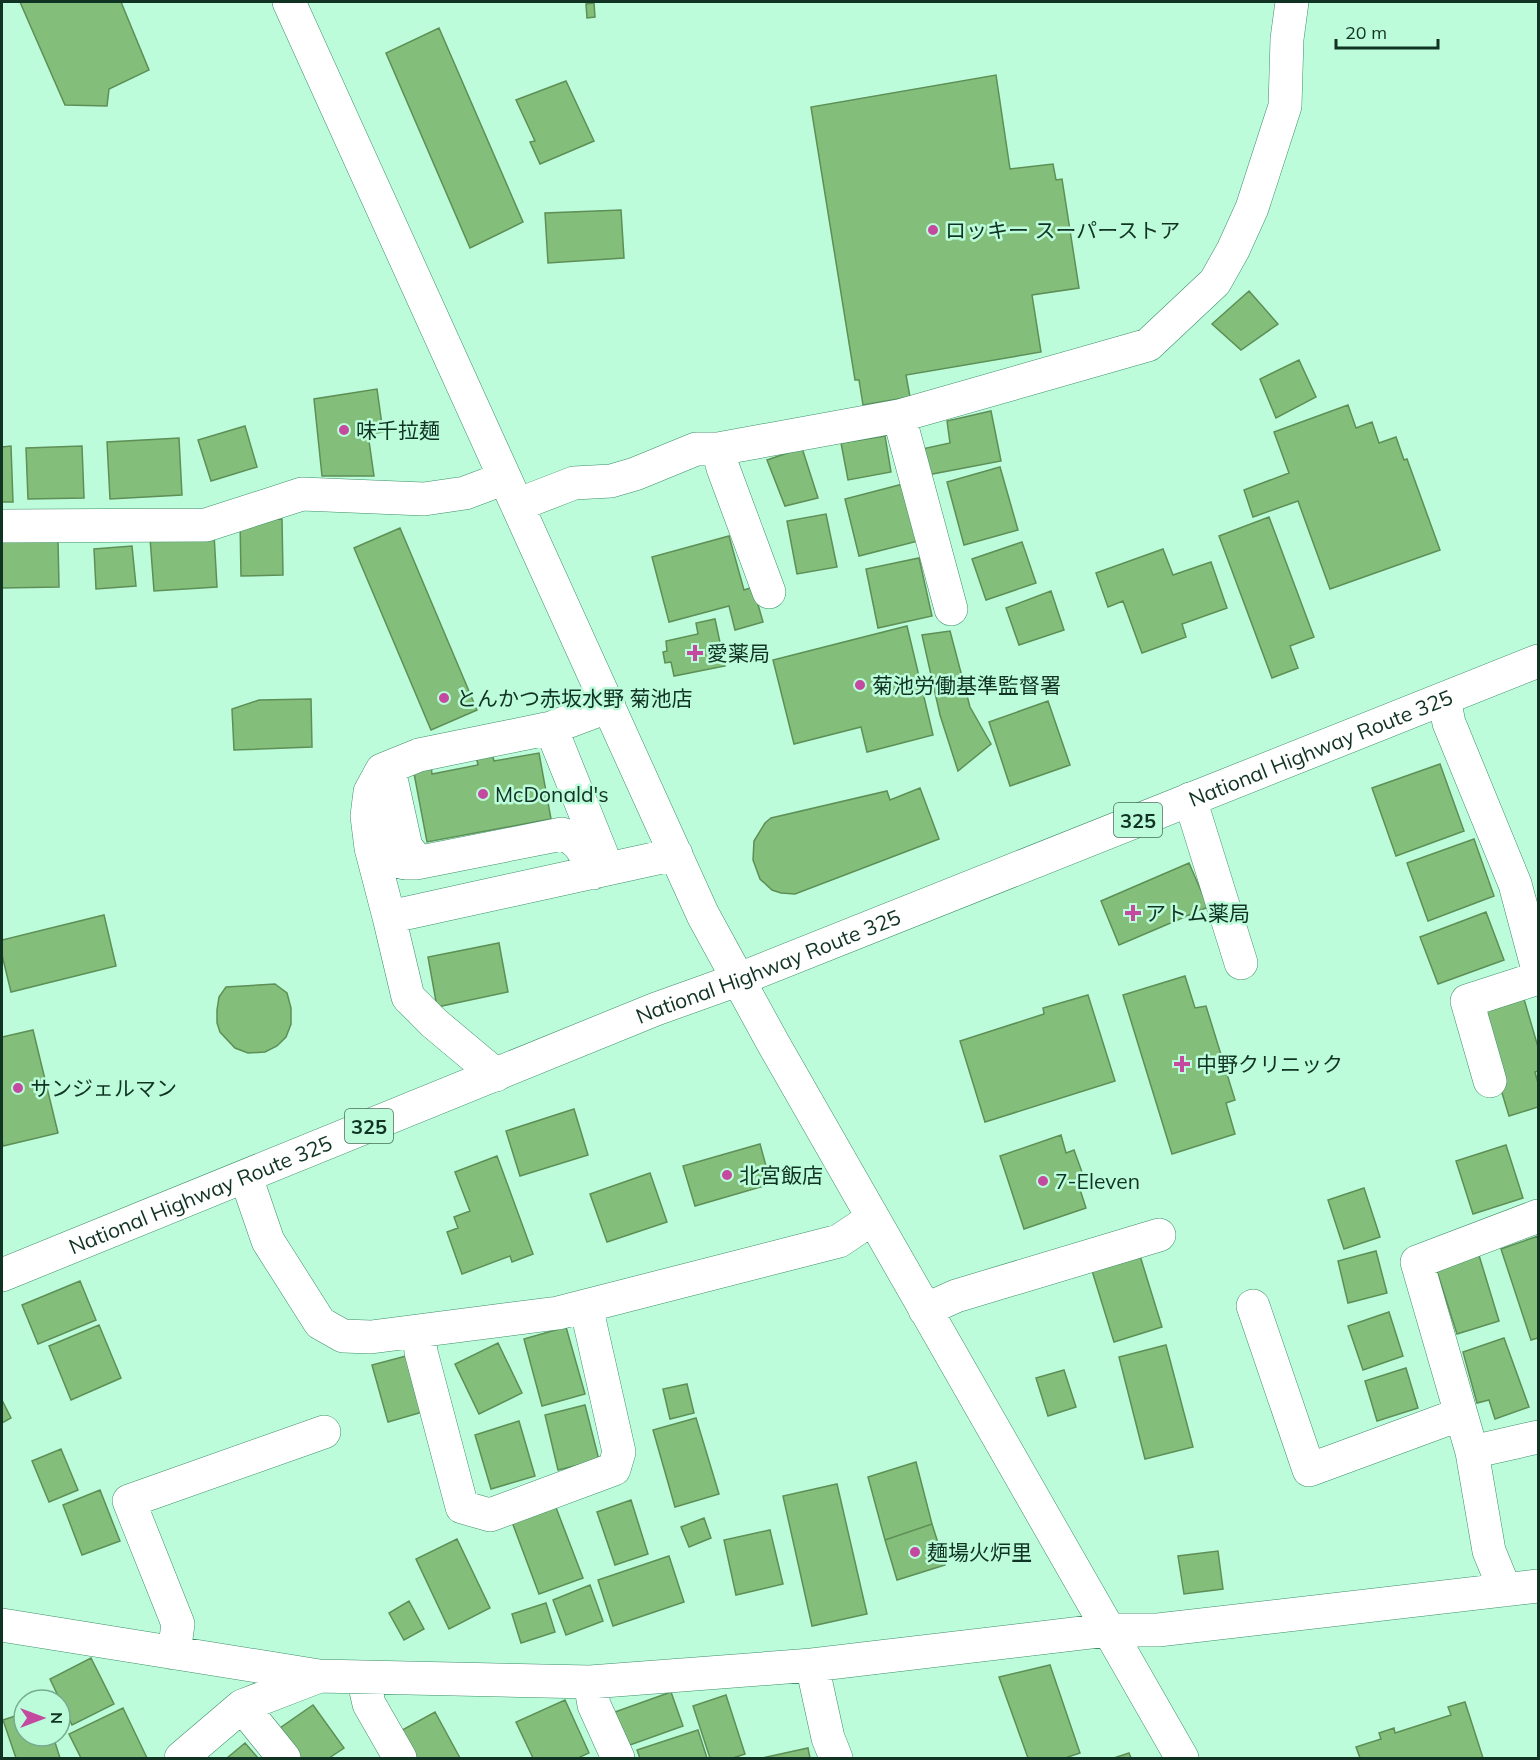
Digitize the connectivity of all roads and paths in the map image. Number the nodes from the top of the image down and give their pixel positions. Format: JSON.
{"nodes":[{"id":1,"x":289,"y":2,"type":"edge"},
{"id":2,"x":1292,"y":2,"type":"edge"},
{"id":3,"x":899,"y":416,"type":"junction"},
{"id":4,"x":718,"y":449,"type":"junction"},
{"id":5,"x":511,"y":491,"type":"junction"},
{"id":6,"x":2,"y":526,"type":"edge"},
{"id":7,"x":769,"y":592,"type":"dead end"},
{"id":8,"x":951,"y":609,"type":"dead end"},
{"id":9,"x":1539,"y":661,"type":"edge"},
{"id":10,"x":1444,"y":699,"type":"junction"},
{"id":11,"x":609,"y":706,"type":"junction"},
{"id":12,"x":551,"y":728,"type":"junction"},
{"id":13,"x":399,"y":771,"type":"junction"},
{"id":14,"x":1190,"y":799,"type":"junction"},
{"id":15,"x":676,"y":854,"type":"junction"},
{"id":16,"x":600,"y":871,"type":"junction"},
{"id":17,"x":389,"y":917,"type":"junction"},
{"id":18,"x":1241,"y":963,"type":"dead end"},
{"id":19,"x":1539,"y":970,"type":"edge"},
{"id":20,"x":1539,"y":978,"type":"edge"},
{"id":21,"x":737,"y":980,"type":"junction"},
{"id":22,"x":496,"y":1075,"type":"junction"},
{"id":23,"x":1490,"y":1081,"type":"dead end"},
{"id":24,"x":246,"y":1177,"type":"junction"},
{"id":25,"x":1539,"y":1216,"type":"edge"},
{"id":26,"x":873,"y":1218,"type":"junction"},
{"id":27,"x":1159,"y":1234,"type":"dead end"},
{"id":28,"x":2,"y":1275,"type":"edge"},
{"id":29,"x":586,"y":1306,"type":"junction"},
{"id":30,"x":1253,"y":1306,"type":"dead end"},
{"id":31,"x":925,"y":1310,"type":"junction"},
{"id":32,"x":419,"y":1331,"type":"junction"},
{"id":33,"x":1461,"y":1414,"type":"junction"},
{"id":34,"x":324,"y":1432,"type":"dead end"},
{"id":35,"x":1539,"y":1437,"type":"edge"},
{"id":36,"x":1472,"y":1452,"type":"junction"},
{"id":37,"x":1539,"y":1586,"type":"edge"},
{"id":38,"x":1505,"y":1590,"type":"junction"},
{"id":39,"x":2,"y":1625,"type":"edge"},
{"id":40,"x":1107,"y":1630,"type":"junction"},
{"id":41,"x":174,"y":1653,"type":"junction"},
{"id":42,"x":812,"y":1665,"type":"junction"},
{"id":43,"x":319,"y":1676,"type":"junction"},
{"id":44,"x":363,"y":1677,"type":"junction"},
{"id":45,"x":590,"y":1682,"type":"junction"},
{"id":46,"x":242,"y":1706,"type":"junction"},
{"id":47,"x":181,"y":1758,"type":"edge"},
{"id":48,"x":284,"y":1758,"type":"edge"},
{"id":49,"x":400,"y":1758,"type":"edge"},
{"id":50,"x":618,"y":1758,"type":"edge"},
{"id":51,"x":836,"y":1758,"type":"edge"},
{"id":52,"x":1182,"y":1758,"type":"edge"}],
"edges":[{"from":1,"to":5,"type":"main road"},
{"from":2,"to":3,"type":"main road"},
{"from":3,"to":4,"type":"main road"},
{"from":3,"to":8,"type":"main road"},
{"from":4,"to":5,"type":"main road"},
{"from":4,"to":7,"type":"main road"},
{"from":5,"to":6,"type":"main road"},
{"from":5,"to":11,"type":"main road"},
{"from":9,"to":10,"type":"main road","name":"National Highway Route 325","number":"325"},
{"from":10,"to":14,"type":"main road","name":"National Highway Route 325","number":"325"},
{"from":10,"to":19,"type":"main road"},
{"from":11,"to":12,"type":"main road"},
{"from":11,"to":15,"type":"main road"},
{"from":12,"to":13,"type":"main road"},
{"from":12,"to":16,"type":"main road"},
{"from":13,"to":16,"type":"main road"},
{"from":13,"to":17,"type":"main road"},
{"from":14,"to":18,"type":"main road"},
{"from":14,"to":21,"type":"main road","name":"National Highway Route 325","number":"325"},
{"from":15,"to":16,"type":"main road"},
{"from":15,"to":21,"type":"main road"},
{"from":16,"to":17,"type":"main road"},
{"from":17,"to":22,"type":"main road"},
{"from":20,"to":23,"type":"main road"},
{"from":21,"to":22,"type":"main road","name":"National Highway Route 325","number":"325"},
{"from":21,"to":26,"type":"main road"},
{"from":22,"to":24,"type":"main road","name":"National Highway Route 325","number":"325"},
{"from":24,"to":28,"type":"main road","name":"National Highway Route 325","number":"325"},
{"from":24,"to":32,"type":"main road"},
{"from":25,"to":33,"type":"main road"},
{"from":26,"to":29,"type":"main road"},
{"from":26,"to":31,"type":"main road"},
{"from":27,"to":31,"type":"main road"},
{"from":29,"to":32,"type":"main road"},
{"from":29,"to":32,"type":"main road"},
{"from":30,"to":33,"type":"main road"},
{"from":31,"to":40,"type":"main road"},
{"from":33,"to":36,"type":"main road"},
{"from":34,"to":41,"type":"main road"},
{"from":35,"to":36,"type":"main road"},
{"from":36,"to":38,"type":"main road"},
{"from":37,"to":38,"type":"main road"},
{"from":38,"to":40,"type":"main road"},
{"from":39,"to":41,"type":"main road"},
{"from":40,"to":42,"type":"main road"},
{"from":40,"to":52,"type":"main road"},
{"from":41,"to":43,"type":"main road"},
{"from":42,"to":45,"type":"main road"},
{"from":42,"to":51,"type":"main road"},
{"from":43,"to":44,"type":"main road"},
{"from":43,"to":46,"type":"main road"},
{"from":44,"to":45,"type":"main road"},
{"from":44,"to":49,"type":"main road"},
{"from":45,"to":50,"type":"main road"},
{"from":46,"to":47,"type":"main road"},
{"from":46,"to":48,"type":"main road"}]}
